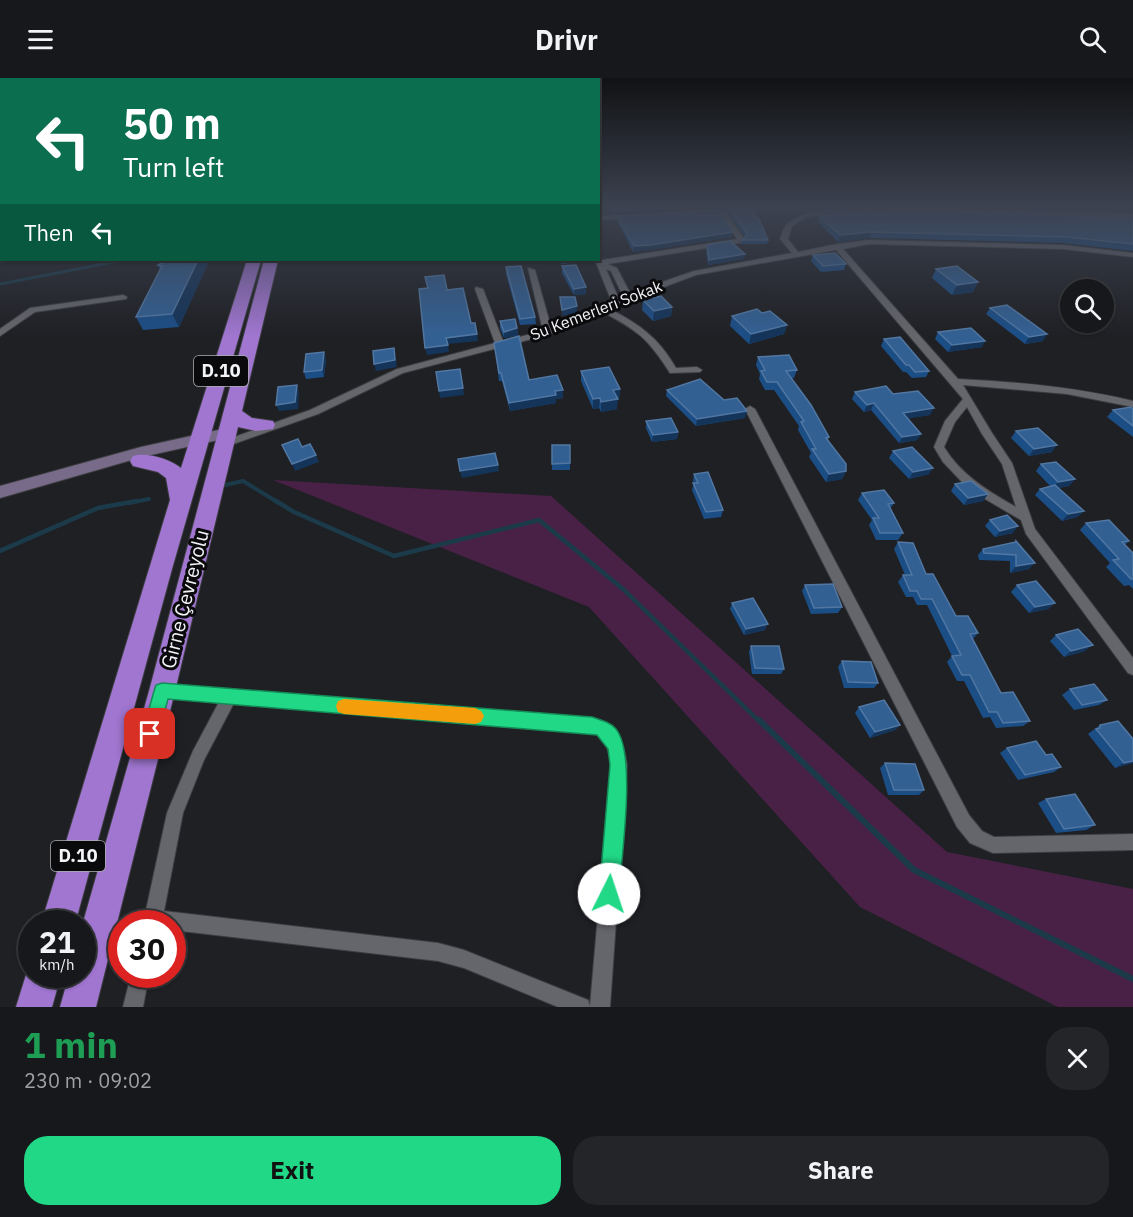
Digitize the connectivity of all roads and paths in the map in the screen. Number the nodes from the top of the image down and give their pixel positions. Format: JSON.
{"nodes":[{"id":1,"x":678,"y":249,"type":"edge"},
{"id":2,"x":792,"y":249,"type":"edge"},
{"id":3,"x":817,"y":249,"type":"edge"},
{"id":4,"x":840,"y":249,"type":"edge"},
{"id":5,"x":1084,"y":249,"type":"edge"},
{"id":6,"x":795,"y":253,"type":"junction"},
{"id":7,"x":1133,"y":255,"type":"edge"},
{"id":8,"x":254,"y":261,"type":"edge"},
{"id":9,"x":271,"y":261,"type":"edge"},
{"id":10,"x":599,"y":261,"type":"edge"},
{"id":11,"x":600,"y":261,"type":"edge"},
{"id":12,"x":531,"y":270,"type":"dead end"},
{"id":13,"x":479,"y":289,"type":"dead end"},
{"id":14,"x":123,"y":297,"type":"dead end"},
{"id":15,"x":628,"y":297,"type":"junction"},
{"id":16,"x":616,"y":301,"type":"junction"},
{"id":17,"x":602,"y":308,"type":"junction"},
{"id":18,"x":548,"y":332,"type":"junction"},
{"id":19,"x":0,"y":333,"type":"edge"},
{"id":20,"x":500,"y":344,"type":"junction"},
{"id":21,"x":697,"y":370,"type":"dead end"},
{"id":22,"x":955,"y":382,"type":"junction"},
{"id":23,"x":968,"y":400,"type":"junction"},
{"id":24,"x":1133,"y":404,"type":"edge"},
{"id":25,"x":750,"y":409,"type":"dead end"},
{"id":26,"x":233,"y":413,"type":"junction"},
{"id":27,"x":286,"y":423,"type":"junction"},
{"id":28,"x":266,"y":425,"type":"junction"},
{"id":29,"x":212,"y":441,"type":"junction"},
{"id":30,"x":140,"y":461,"type":"junction"},
{"id":31,"x":109,"y":463,"type":"junction"},
{"id":32,"x":0,"y":492,"type":"edge"},
{"id":33,"x":181,"y":500,"type":"junction"},
{"id":34,"x":1026,"y":518,"type":"junction"},
{"id":35,"x":1133,"y":669,"type":"edge"},
{"id":36,"x":162,"y":691,"type":"junction"},
{"id":37,"x":229,"y":698,"type":"junction"},
{"id":38,"x":1133,"y":842,"type":"edge"},
{"id":39,"x":62,"y":910,"type":"edge"},
{"id":40,"x":154,"y":910,"type":"edge"},
{"id":41,"x":186,"y":925,"type":"edge"},
{"id":42,"x":39,"y":988,"type":"edge"},
{"id":43,"x":137,"y":988,"type":"edge"},
{"id":44,"x":34,"y":1007,"type":"edge"},
{"id":45,"x":78,"y":1007,"type":"edge"},
{"id":46,"x":133,"y":1007,"type":"edge"},
{"id":47,"x":582,"y":1007,"type":"edge"},
{"id":48,"x":600,"y":1007,"type":"edge"}],
"edges":[{"from":1,"to":11,"type":"street"},
{"from":2,"to":6,"type":"street"},
{"from":3,"to":6,"type":"street","name":"Su Kemerleri Sokak"},
{"from":4,"to":22,"type":"street"},
{"from":5,"to":7,"type":"street","name":"Su Kemerleri Sokak"},
{"from":6,"to":15,"type":"street","name":"Su Kemerleri Sokak"},
{"from":8,"to":29,"type":"highway","name":"Girne Çevreyolu","number":"D.10"},
{"from":9,"to":26,"type":"highway","name":"Girne Çevreyolu","number":"D.10"},
{"from":10,"to":15,"type":"street"},
{"from":10,"to":16,"type":"street"},
{"from":12,"to":18,"type":"street"},
{"from":13,"to":20,"type":"street"},
{"from":14,"to":19,"type":"street"},
{"from":15,"to":16,"type":"street","name":"Su Kemerleri Sokak"},
{"from":16,"to":17,"type":"street","name":"Su Kemerleri Sokak"},
{"from":17,"to":18,"type":"street","name":"Su Kemerleri Sokak"},
{"from":17,"to":21,"type":"street"},
{"from":18,"to":20,"type":"street","name":"Su Kemerleri Sokak"},
{"from":20,"to":27,"type":"street","name":"Su Kemerleri Sokak"},
{"from":22,"to":23,"type":"street"},
{"from":22,"to":24,"type":"street"},
{"from":23,"to":34,"type":"street"},
{"from":23,"to":34,"type":"street"},
{"from":25,"to":38,"type":"street"},
{"from":26,"to":28,"type":"highway"},
{"from":26,"to":29,"type":"highway","name":"Girne Çevreyolu","number":"D.10"},
{"from":27,"to":28,"type":"street"},
{"from":27,"to":29,"type":"street"},
{"from":28,"to":29,"type":"street"},
{"from":29,"to":30,"type":"street"},
{"from":29,"to":31,"type":"street"},
{"from":29,"to":33,"type":"highway","name":"Girne Çevreyolu","number":"D.10"},
{"from":29,"to":36,"type":"highway","name":"Girne Çevreyolu","number":"D.10"},
{"from":30,"to":31,"type":"street"},
{"from":30,"to":33,"type":"highway"},
{"from":31,"to":32,"type":"street"},
{"from":33,"to":39,"type":"highway","name":"Girne Çevreyolu","number":"D.10"},
{"from":34,"to":35,"type":"street"},
{"from":36,"to":37,"type":"street"},
{"from":36,"to":45,"type":"highway","name":"Girne Çevreyolu","number":"D.10"},
{"from":37,"to":40,"type":"street"},
{"from":37,"to":48,"type":"street"},
{"from":41,"to":47,"type":"street"},
{"from":42,"to":44,"type":"highway"},
{"from":43,"to":46,"type":"street"}]}
